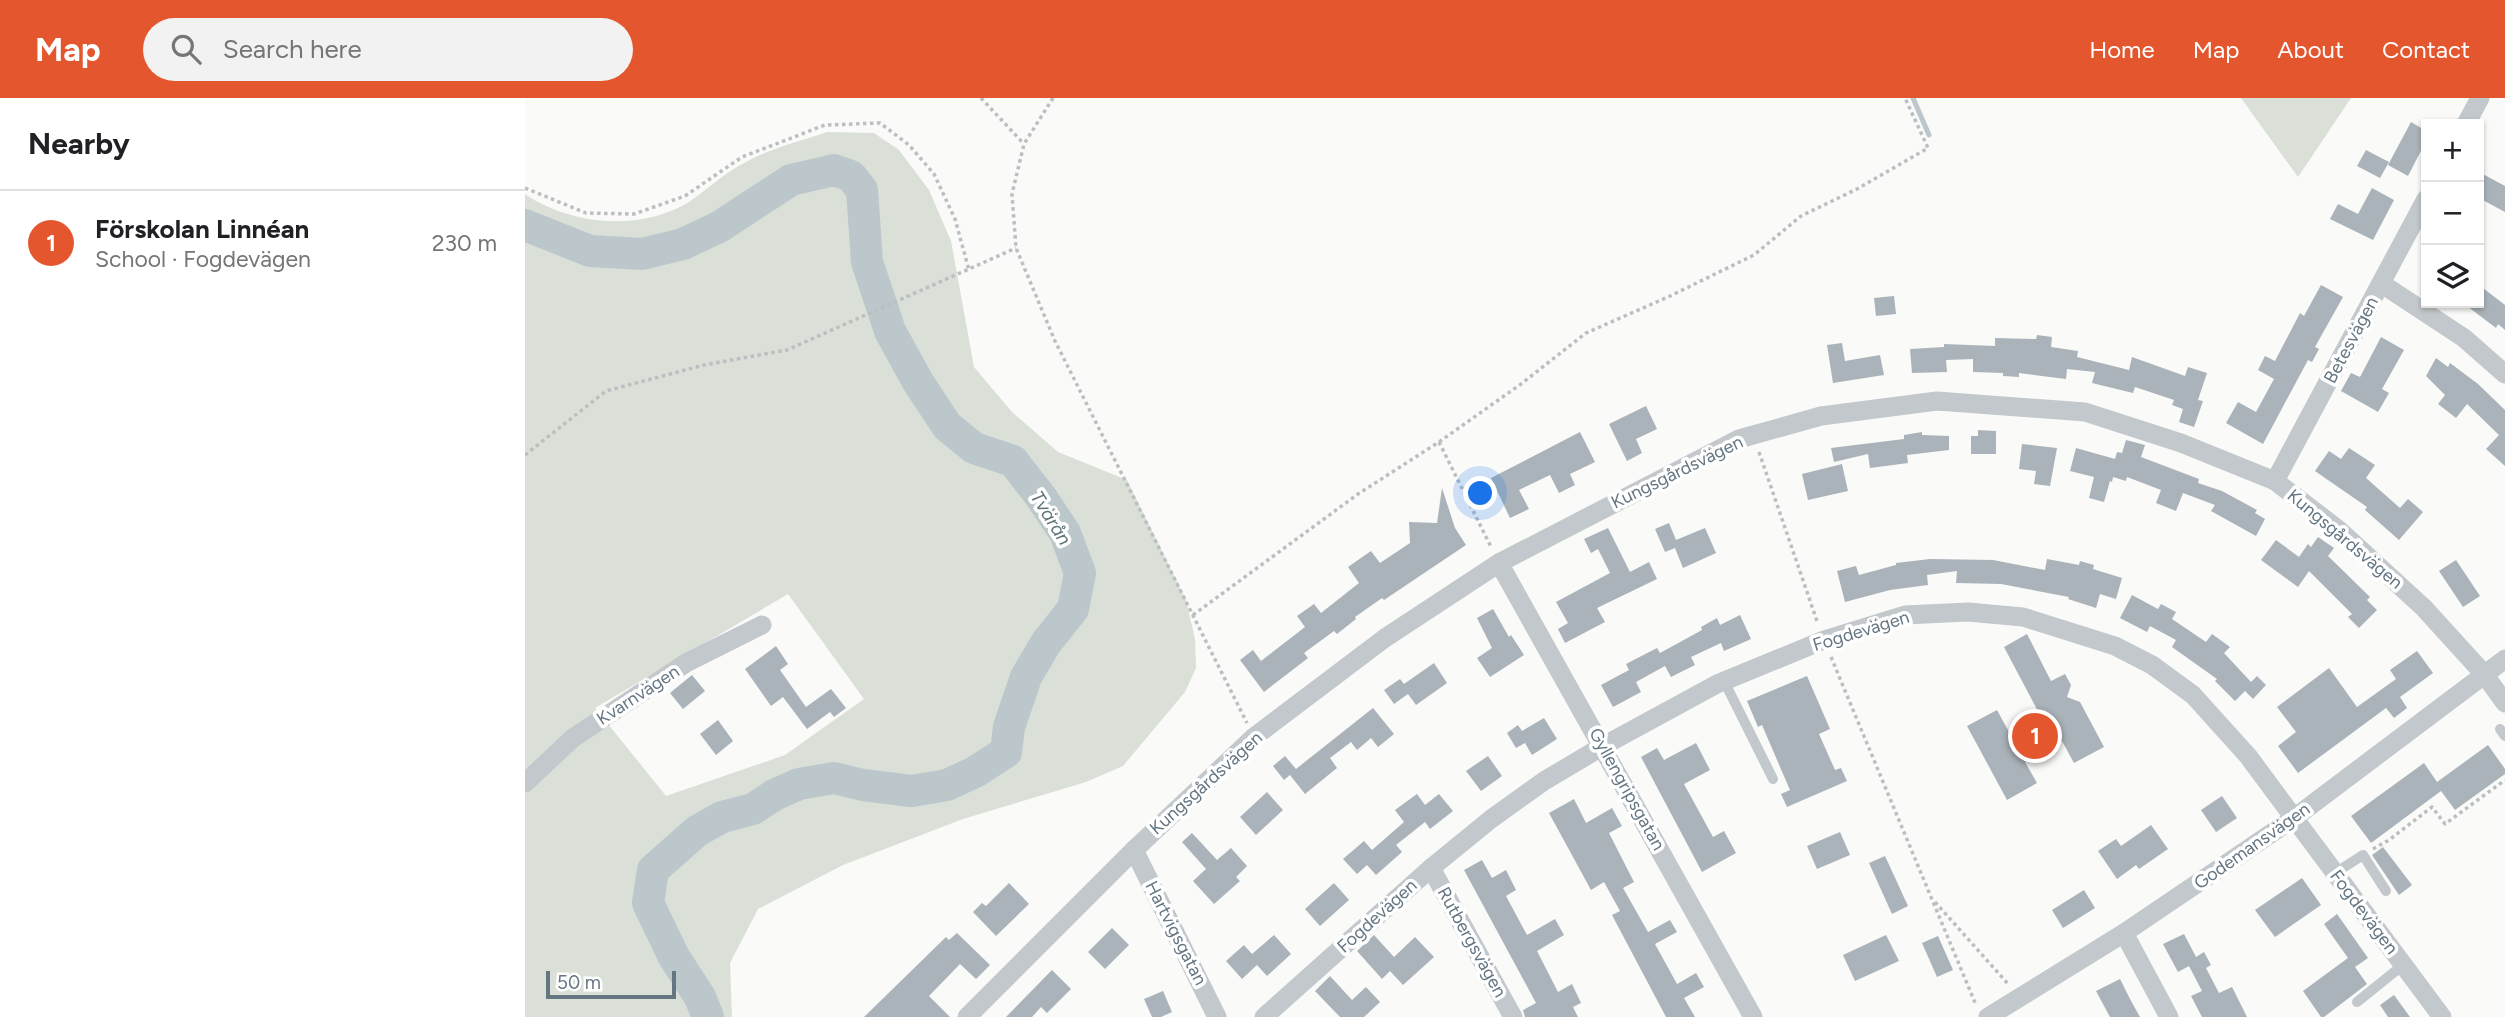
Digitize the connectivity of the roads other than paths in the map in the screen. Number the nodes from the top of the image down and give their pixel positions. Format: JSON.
{"nodes":[{"id":1,"x":2480,"y":98,"type":"edge"},
{"id":2,"x":2469,"y":119,"type":"edge"},
{"id":3,"x":2421,"y":209,"type":"edge"},
{"id":4,"x":2382,"y":284,"type":"junction"},
{"id":5,"x":2505,"y":374,"type":"edge"},
{"id":6,"x":2275,"y":481,"type":"junction"},
{"id":7,"x":1499,"y":563,"type":"junction"},
{"id":8,"x":762,"y":625,"type":"dead end"},
{"id":9,"x":2505,"y":659,"type":"edge"},
{"id":10,"x":2484,"y":674,"type":"junction"},
{"id":11,"x":1724,"y":681,"type":"junction"},
{"id":12,"x":2505,"y":703,"type":"edge"},
{"id":13,"x":1603,"y":746,"type":"junction"},
{"id":14,"x":1773,"y":779,"type":"dead end"},
{"id":15,"x":525,"y":783,"type":"edge"},
{"id":16,"x":2294,"y":818,"type":"junction"},
{"id":17,"x":1134,"y":849,"type":"junction"},
{"id":18,"x":1431,"y":868,"type":"junction"},
{"id":19,"x":2335,"y":873,"type":"junction"},
{"id":20,"x":2386,"y":891,"type":"dead end"},
{"id":21,"x":2124,"y":933,"type":"junction"},
{"id":22,"x":2403,"y":965,"type":"junction"},
{"id":23,"x":2357,"y":1002,"type":"dead end"},
{"id":24,"x":1982,"y":1011,"type":"edge"},
{"id":25,"x":967,"y":1017,"type":"edge"},
{"id":26,"x":1217,"y":1017,"type":"edge"},
{"id":27,"x":1264,"y":1017,"type":"edge"},
{"id":28,"x":1513,"y":1017,"type":"edge"},
{"id":29,"x":1753,"y":1017,"type":"edge"},
{"id":30,"x":2169,"y":1017,"type":"edge"},
{"id":31,"x":2442,"y":1017,"type":"edge"}],
"edges":[{"from":1,"to":2,"type":"street"},
{"from":3,"to":4,"type":"street","name":"Betesvägen"},
{"from":4,"to":5,"type":"street"},
{"from":4,"to":6,"type":"street","name":"Betesvägen"},
{"from":6,"to":7,"type":"street","name":"Kungsgårdsvägen"},
{"from":6,"to":10,"type":"street","name":"Kungsgårdsvägen"},
{"from":7,"to":13,"type":"street","name":"Gyllengripsgatan"},
{"from":7,"to":17,"type":"street","name":"Kungsgårdsvägen"},
{"from":8,"to":15,"type":"street","name":"Kvarnvägen"},
{"from":9,"to":10,"type":"street","name":"Godemansvägen"},
{"from":10,"to":12,"type":"street","name":"Kungsgårdsvägen"},
{"from":10,"to":16,"type":"street","name":"Godemansvägen"},
{"from":11,"to":13,"type":"street","name":"Fogdevägen"},
{"from":11,"to":14,"type":"lane"},
{"from":11,"to":16,"type":"street","name":"Fogdevägen"},
{"from":13,"to":18,"type":"street","name":"Fogdevägen"},
{"from":13,"to":29,"type":"street","name":"Gyllengripsgatan"},
{"from":16,"to":19,"type":"street","name":"Fogdevägen"},
{"from":16,"to":21,"type":"street","name":"Godemansvägen"},
{"from":17,"to":25,"type":"street","name":"Kungsgårdsvägen"},
{"from":17,"to":26,"type":"street","name":"Hartvigsgatan"},
{"from":18,"to":27,"type":"street","name":"Fogdevägen"},
{"from":18,"to":28,"type":"street","name":"Rutbergsvägen"},
{"from":19,"to":20,"type":"lane"},
{"from":19,"to":22,"type":"street","name":"Fogdevägen"},
{"from":21,"to":24,"type":"street","name":"Godemansvägen"},
{"from":21,"to":30,"type":"street"},
{"from":22,"to":23,"type":"lane"},
{"from":22,"to":31,"type":"street","name":"Fogdevägen"}]}
